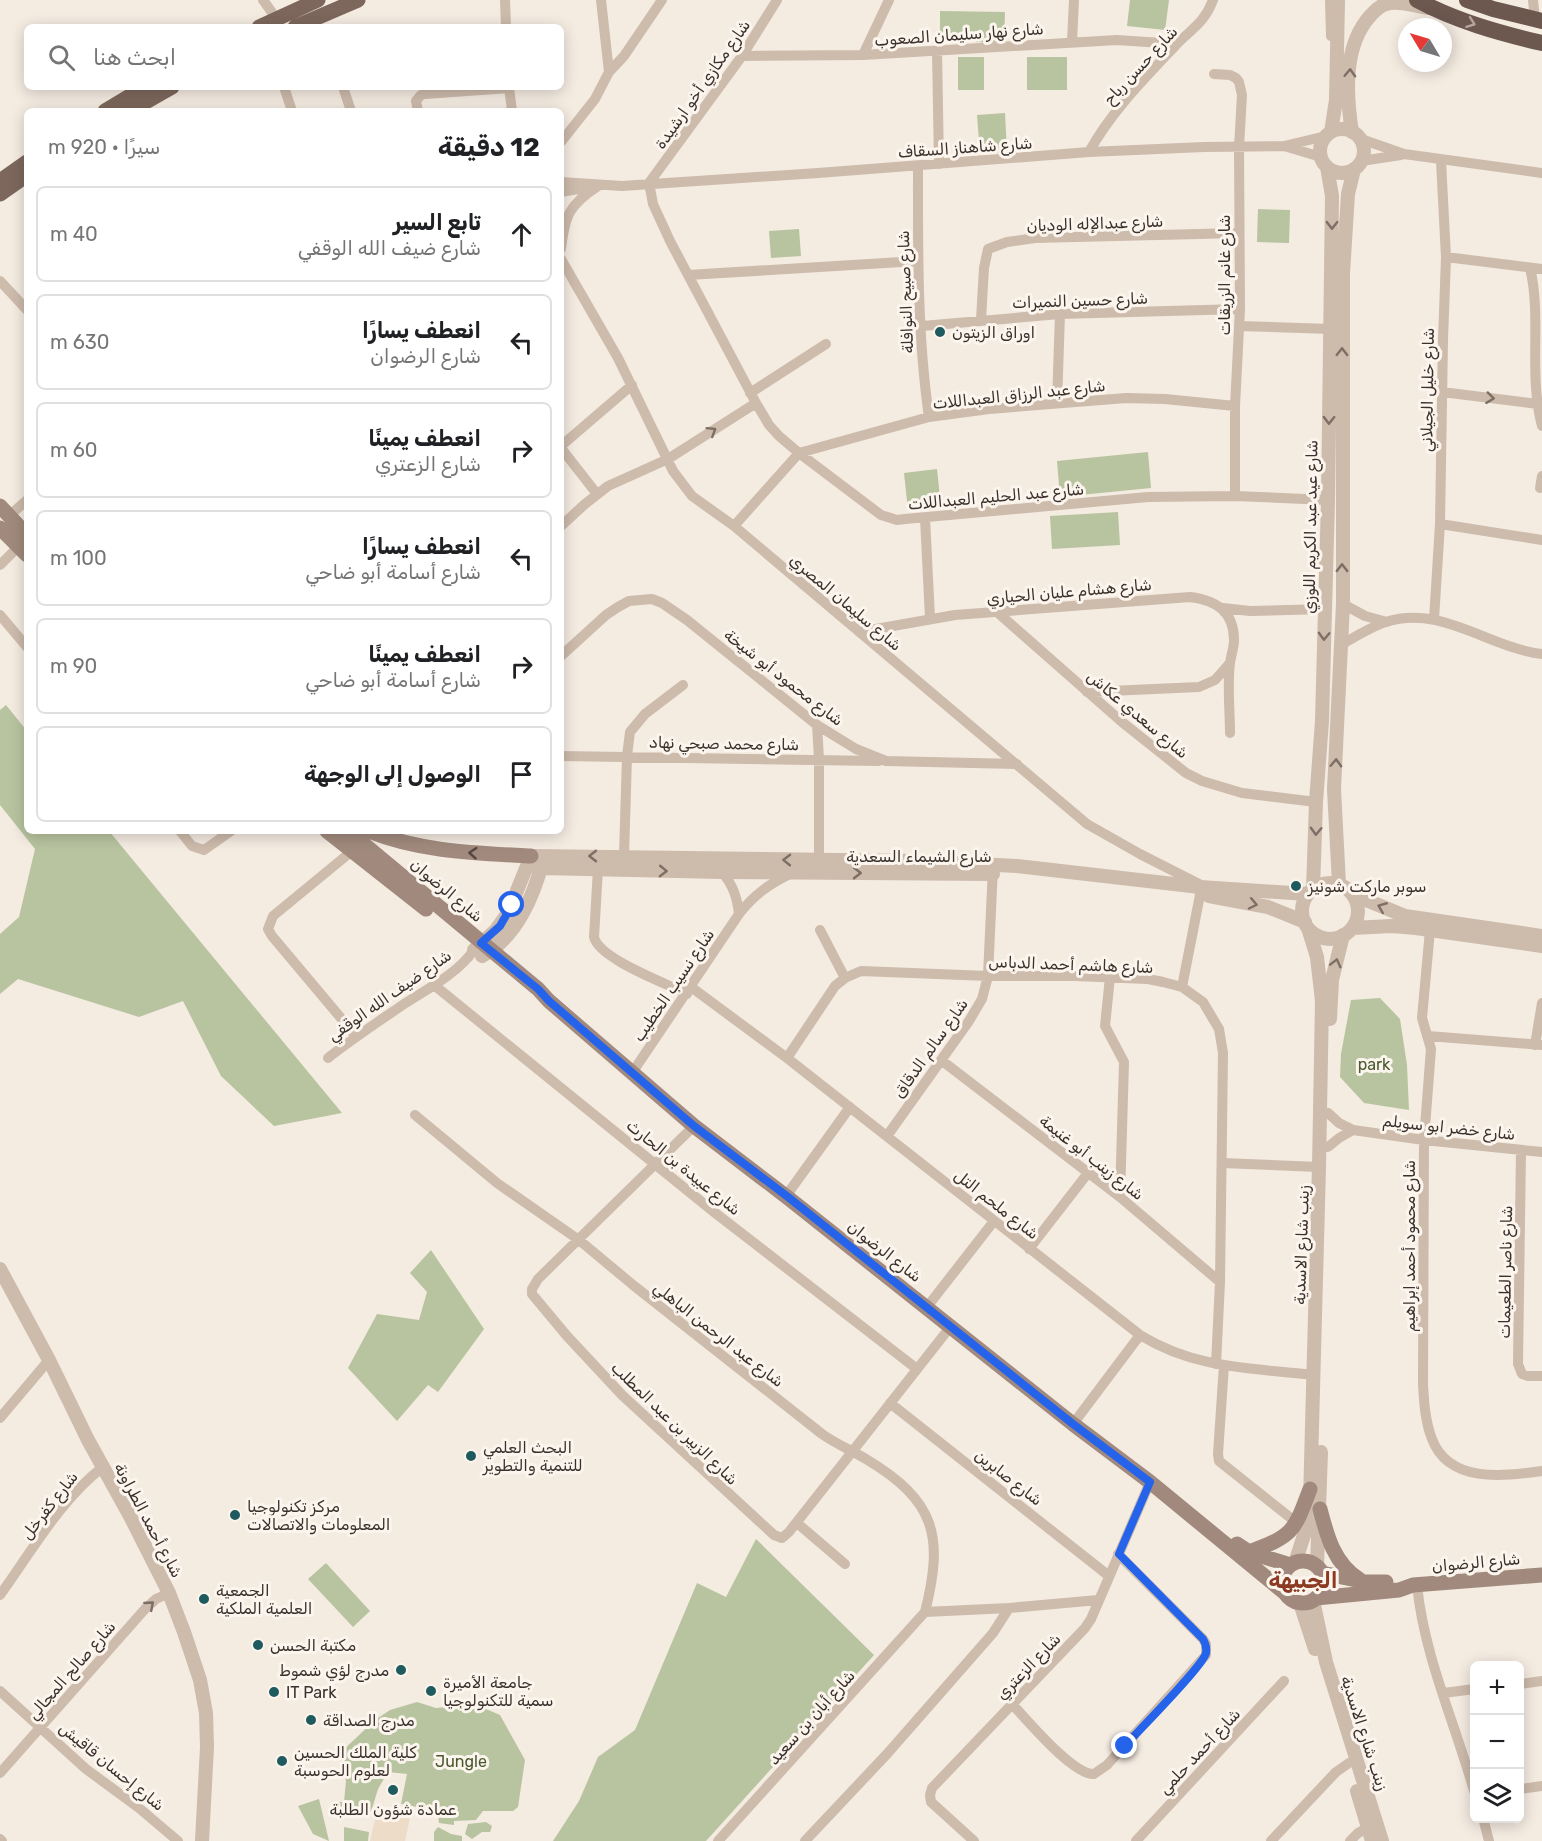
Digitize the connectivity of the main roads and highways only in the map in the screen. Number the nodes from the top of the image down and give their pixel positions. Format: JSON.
{"nodes":[{"id":1,"x":318,"y":0,"type":"edge"},
{"id":2,"x":358,"y":0,"type":"edge"},
{"id":3,"x":1417,"y":0,"type":"edge"},
{"id":4,"x":1467,"y":0,"type":"edge"},
{"id":5,"x":1539,"y":21,"type":"edge"},
{"id":6,"x":321,"y":22,"type":"edge"},
{"id":7,"x":265,"y":24,"type":"edge"},
{"id":8,"x":1542,"y":43,"type":"edge"},
{"id":9,"x":140,"y":90,"type":"edge"},
{"id":10,"x":167,"y":90,"type":"edge"},
{"id":11,"x":110,"y":108,"type":"edge"},
{"id":12,"x":135,"y":108,"type":"edge"},
{"id":13,"x":24,"y":164,"type":"edge"},
{"id":14,"x":24,"y":177,"type":"edge"},
{"id":15,"x":0,"y":181,"type":"edge"},
{"id":16,"x":0,"y":194,"type":"edge"},
{"id":17,"x":3,"y":517,"type":"edge"},
{"id":18,"x":24,"y":546,"type":"edge"},
{"id":19,"x":331,"y":834,"type":"edge"},
{"id":20,"x":351,"y":834,"type":"edge"},
{"id":21,"x":376,"y":834,"type":"edge"},
{"id":22,"x":536,"y":861,"type":"road end"},
{"id":23,"x":480,"y":952,"type":"junction"},
{"id":24,"x":1310,"y":1489,"type":"road end"},
{"id":25,"x":1320,"y":1509,"type":"road end"},
{"id":26,"x":1204,"y":1525,"type":"junction"},
{"id":27,"x":1250,"y":1552,"type":"junction"},
{"id":28,"x":1293,"y":1564,"type":"junction"},
{"id":29,"x":1319,"y":1570,"type":"junction"},
{"id":30,"x":1542,"y":1575,"type":"edge"},
{"id":31,"x":1366,"y":1582,"type":"junction"},
{"id":32,"x":1415,"y":1585,"type":"junction"},
{"id":33,"x":1285,"y":1593,"type":"junction"},
{"id":34,"x":1310,"y":1600,"type":"junction"}],
"edges":[{"from":1,"to":7,"type":"main road"},
{"from":2,"to":6,"type":"main road"},
{"from":3,"to":8,"type":"highway","one_way":true},
{"from":4,"to":5,"type":"highway"},
{"from":9,"to":11,"type":"main road"},
{"from":10,"to":12,"type":"main road"},
{"from":13,"to":15,"type":"main road"},
{"from":14,"to":16,"type":"main road"},
{"from":17,"to":18,"type":"main road"},
{"from":19,"to":23,"type":"main road","name":"شارع الرضوان"},
{"from":20,"to":23,"type":"main road","name":"شارع الرضوان"},
{"from":22,"to":21,"type":"main road","one_way":true},
{"from":23,"to":26,"type":"main road","name":"شارع الرضوان"},
{"from":24,"to":27,"type":"main road"},
{"from":25,"to":31,"type":"main road"},
{"from":26,"to":27,"type":"main road","name":"شارع الرضوان"},
{"from":26,"to":33,"type":"main road","name":"شارع الرضوان"},
{"from":27,"to":28,"type":"main road","name":"شارع الرضوان"},
{"from":28,"to":29,"type":"main road"},
{"from":28,"to":33,"type":"main road"},
{"from":29,"to":31,"type":"main road","name":"شارع الرضوان"},
{"from":29,"to":34,"type":"main road"},
{"from":30,"to":32,"type":"main road","name":"شارع الرضوان"},
{"from":31,"to":32,"type":"main road","name":"شارع الرضوان"},
{"from":32,"to":34,"type":"main road","name":"شارع الرضوان"},
{"from":33,"to":34,"type":"main road"}]}
